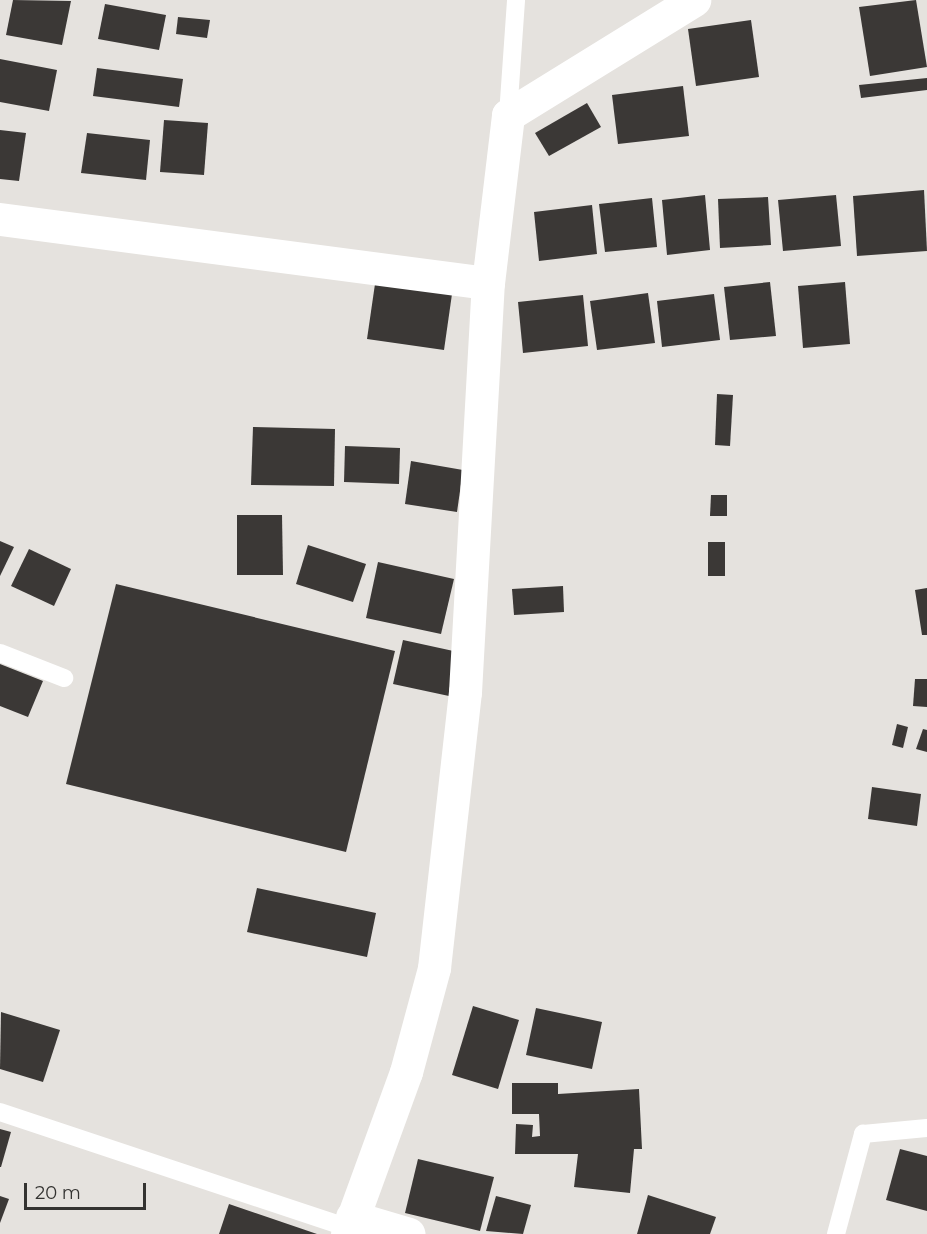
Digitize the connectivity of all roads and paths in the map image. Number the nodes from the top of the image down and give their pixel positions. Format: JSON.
{"nodes":[{"id":1,"x":516,"y":0,"type":"edge"},
{"id":2,"x":694,"y":0,"type":"edge"},
{"id":3,"x":508,"y":115,"type":"junction"},
{"id":4,"x":0,"y":219,"type":"edge"},
{"id":5,"x":488,"y":283,"type":"junction"},
{"id":6,"x":0,"y":653,"type":"edge"},
{"id":7,"x":64,"y":678,"type":"dead end"},
{"id":8,"x":0,"y":1112,"type":"edge"},
{"id":9,"x":927,"y":1128,"type":"edge"},
{"id":10,"x":349,"y":1226,"type":"edge"},
{"id":11,"x":409,"y":1234,"type":"edge"},
{"id":12,"x":837,"y":1234,"type":"edge"}],
"edges":[{"from":1,"to":3,"type":"lane"},
{"from":2,"to":3,"type":"street"},
{"from":3,"to":5,"type":"street"},
{"from":4,"to":5,"type":"street"},
{"from":5,"to":10,"type":"street"},
{"from":6,"to":7,"type":"lane"},
{"from":8,"to":10,"type":"lane"},
{"from":9,"to":12,"type":"lane"},
{"from":10,"to":11,"type":"street"}]}
